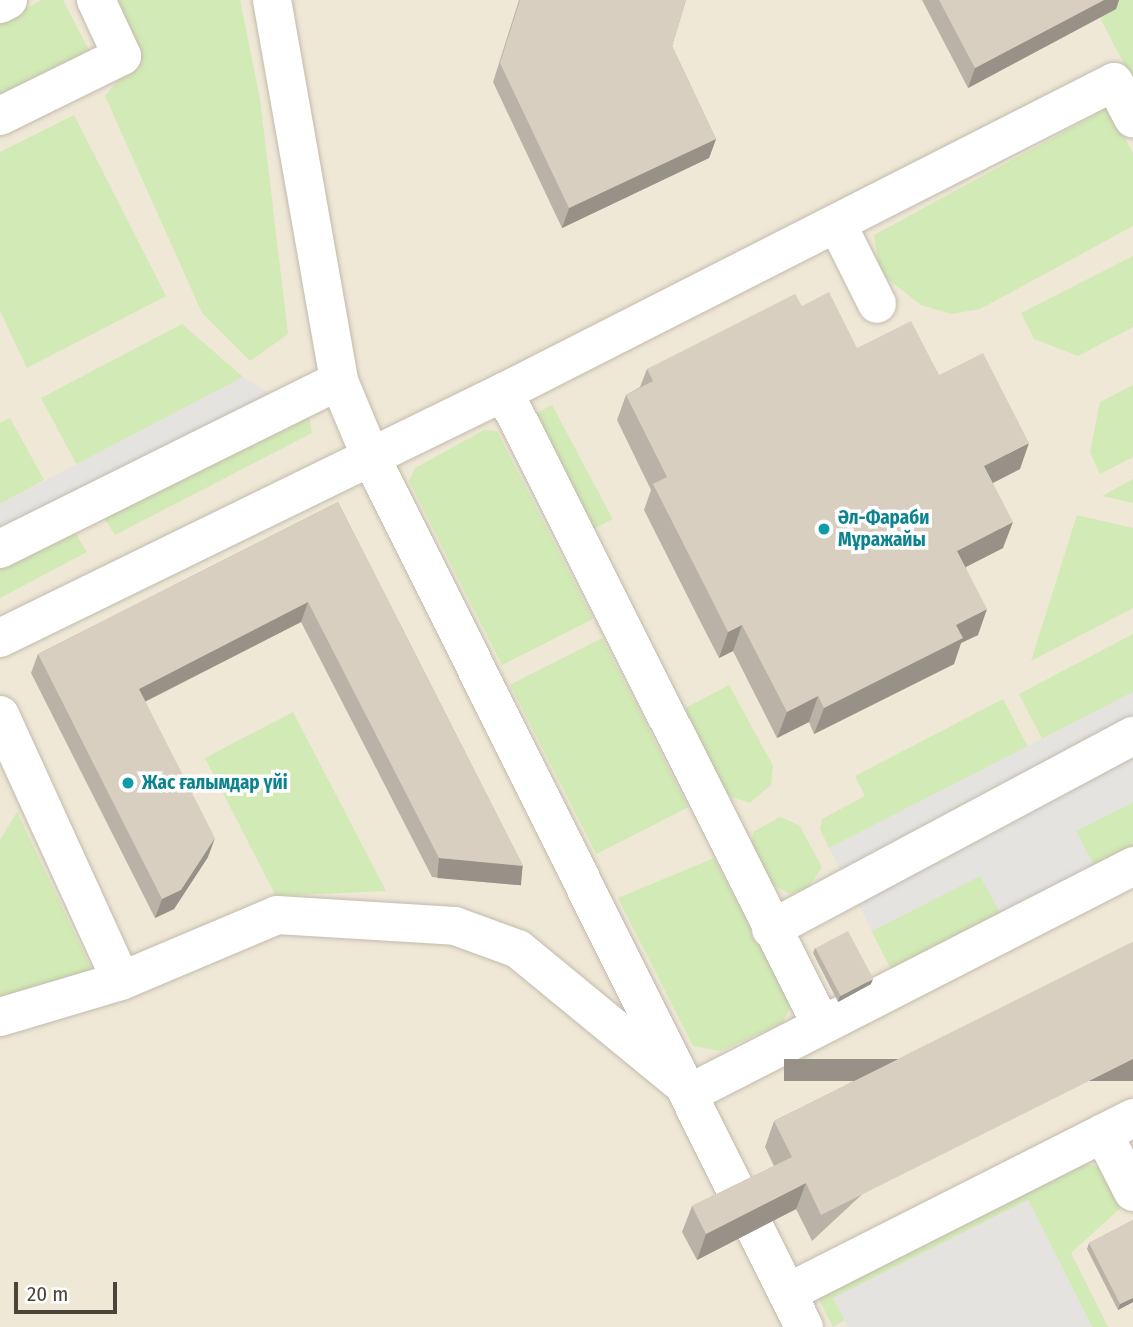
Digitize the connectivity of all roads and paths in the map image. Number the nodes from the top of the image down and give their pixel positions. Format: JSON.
{"nodes":[{"id":1,"x":8,"y":0,"type":"edge"},
{"id":2,"x":96,"y":0,"type":"edge"},
{"id":3,"x":272,"y":0,"type":"edge"},
{"id":4,"x":0,"y":4,"type":"edge"},
{"id":5,"x":0,"y":116,"type":"edge"},
{"id":6,"x":1133,"y":118,"type":"edge"},
{"id":7,"x":838,"y":226,"type":"junction"},
{"id":8,"x":877,"y":304,"type":"dead end"},
{"id":9,"x":340,"y":381,"type":"junction"},
{"id":10,"x":504,"y":392,"type":"junction"},
{"id":11,"x":369,"y":453,"type":"junction"},
{"id":12,"x":0,"y":548,"type":"edge"},
{"id":13,"x":0,"y":638,"type":"edge"},
{"id":14,"x":0,"y":715,"type":"edge"},
{"id":15,"x":1133,"y":736,"type":"edge"},
{"id":16,"x":8,"y":772,"type":"edge"},
{"id":17,"x":1133,"y":866,"type":"edge"},
{"id":18,"x":771,"y":929,"type":"junction"},
{"id":19,"x":121,"y":981,"type":"junction"},
{"id":20,"x":0,"y":1017,"type":"edge"},
{"id":21,"x":820,"y":1022,"type":"junction"},
{"id":22,"x":692,"y":1092,"type":"junction"},
{"id":23,"x":1118,"y":1126,"type":"edge"},
{"id":24,"x":1133,"y":1192,"type":"edge"},
{"id":25,"x":787,"y":1293,"type":"junction"},
{"id":26,"x":804,"y":1327,"type":"edge"}],
"edges":[{"from":1,"to":4,"type":"street"},
{"from":2,"to":5,"type":"street"},
{"from":3,"to":9,"type":"street"},
{"from":6,"to":7,"type":"street"},
{"from":7,"to":8,"type":"street"},
{"from":7,"to":10,"type":"street"},
{"from":9,"to":11,"type":"street"},
{"from":9,"to":12,"type":"street"},
{"from":10,"to":11,"type":"street"},
{"from":10,"to":18,"type":"street"},
{"from":11,"to":13,"type":"street"},
{"from":11,"to":22,"type":"street"},
{"from":14,"to":16,"type":"street"},
{"from":15,"to":18,"type":"street"},
{"from":16,"to":19,"type":"street"},
{"from":17,"to":21,"type":"street"},
{"from":18,"to":21,"type":"street"},
{"from":19,"to":20,"type":"street"},
{"from":19,"to":22,"type":"street"},
{"from":21,"to":22,"type":"street"},
{"from":22,"to":25,"type":"street"},
{"from":23,"to":24,"type":"street"},
{"from":23,"to":25,"type":"street"},
{"from":25,"to":26,"type":"street"}]}
